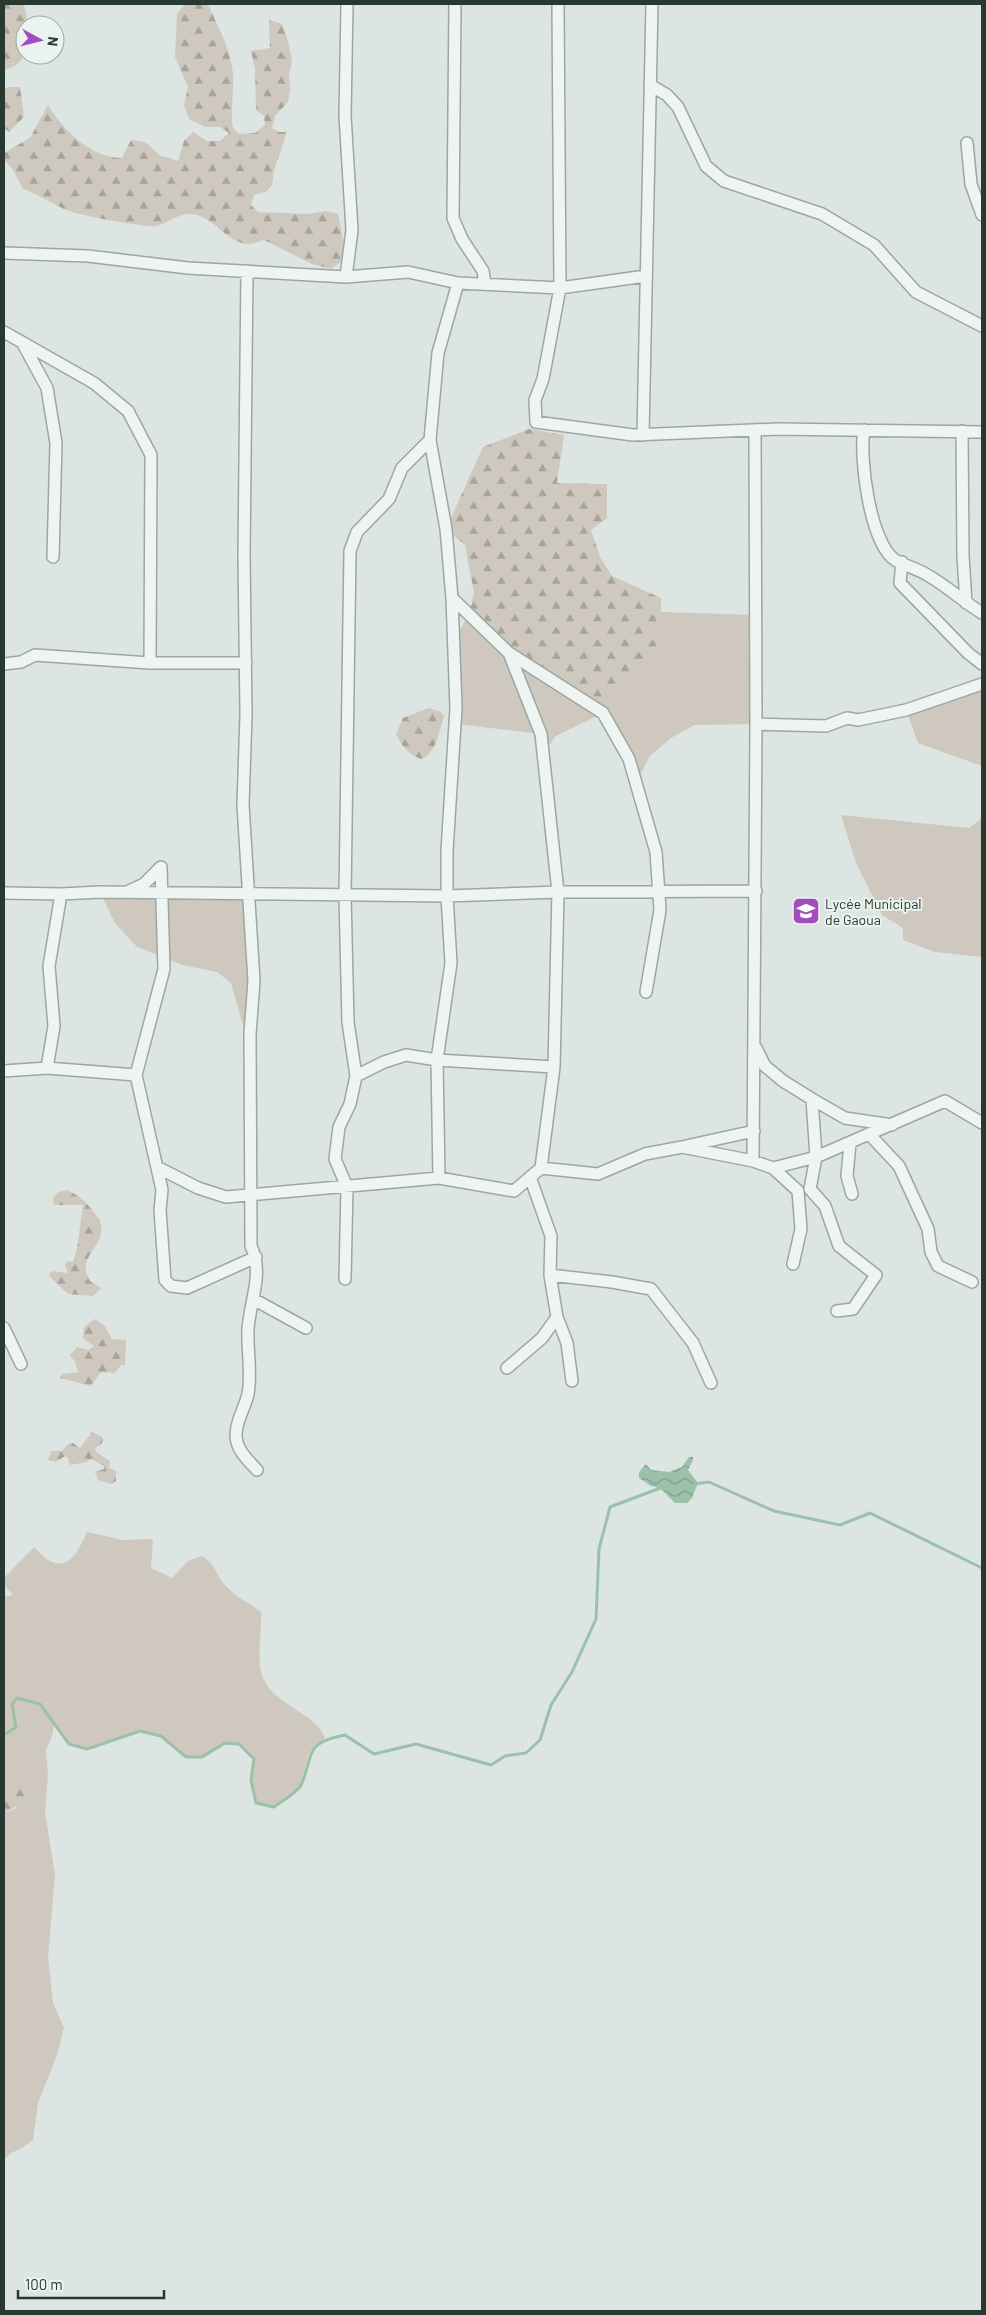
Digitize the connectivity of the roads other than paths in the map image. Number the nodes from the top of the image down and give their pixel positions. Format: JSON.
{"nodes":[{"id":1,"x":347,"y":4,"type":"edge"},
{"id":2,"x":455,"y":4,"type":"edge"},
{"id":3,"x":558,"y":4,"type":"edge"},
{"id":4,"x":652,"y":4,"type":"edge"},
{"id":5,"x":650,"y":85,"type":"junction"},
{"id":6,"x":967,"y":143,"type":"dead end"},
{"id":7,"x":982,"y":215,"type":"edge"},
{"id":8,"x":4,"y":254,"type":"edge"},
{"id":9,"x":247,"y":271,"type":"junction"},
{"id":10,"x":646,"y":276,"type":"junction"},
{"id":11,"x":346,"y":277,"type":"junction"},
{"id":12,"x":458,"y":283,"type":"junction"},
{"id":13,"x":485,"y":284,"type":"junction"},
{"id":14,"x":560,"y":288,"type":"junction"},
{"id":15,"x":982,"y":326,"type":"edge"},
{"id":16,"x":4,"y":332,"type":"edge"},
{"id":17,"x":22,"y":342,"type":"junction"},
{"id":18,"x":755,"y":430,"type":"junction"},
{"id":19,"x":864,"y":430,"type":"junction"},
{"id":20,"x":962,"y":431,"type":"junction"},
{"id":21,"x":982,"y":432,"type":"edge"},
{"id":22,"x":643,"y":435,"type":"junction"},
{"id":23,"x":430,"y":440,"type":"junction"},
{"id":24,"x":53,"y":557,"type":"dead end"},
{"id":25,"x":902,"y":562,"type":"junction"},
{"id":26,"x":452,"y":598,"type":"junction"},
{"id":27,"x":966,"y":603,"type":"junction"},
{"id":28,"x":982,"y":613,"type":"edge"},
{"id":29,"x":508,"y":653,"type":"junction"},
{"id":30,"x":150,"y":663,"type":"junction"},
{"id":31,"x":246,"y":663,"type":"junction"},
{"id":32,"x":4,"y":664,"type":"edge"},
{"id":33,"x":982,"y":664,"type":"edge"},
{"id":34,"x":982,"y":684,"type":"edge"},
{"id":35,"x":756,"y":724,"type":"junction"},
{"id":36,"x":129,"y":892,"type":"junction"},
{"id":37,"x":163,"y":892,"type":"junction"},
{"id":38,"x":558,"y":892,"type":"junction"},
{"id":39,"x":657,"y":892,"type":"junction"},
{"id":40,"x":756,"y":892,"type":"junction"},
{"id":41,"x":4,"y":893,"type":"edge"},
{"id":42,"x":247,"y":893,"type":"junction"},
{"id":43,"x":61,"y":894,"type":"junction"},
{"id":44,"x":345,"y":895,"type":"junction"},
{"id":45,"x":447,"y":896,"type":"junction"},
{"id":46,"x":646,"y":992,"type":"dead end"},
{"id":47,"x":754,"y":1044,"type":"junction"},
{"id":48,"x":437,"y":1060,"type":"junction"},
{"id":49,"x":554,"y":1067,"type":"junction"},
{"id":50,"x":47,"y":1068,"type":"junction"},
{"id":51,"x":4,"y":1071,"type":"edge"},
{"id":52,"x":136,"y":1075,"type":"junction"},
{"id":53,"x":356,"y":1076,"type":"junction"},
{"id":54,"x":812,"y":1099,"type":"junction"},
{"id":55,"x":982,"y":1123,"type":"edge"},
{"id":56,"x":892,"y":1125,"type":"junction"},
{"id":57,"x":754,"y":1131,"type":"junction"},
{"id":58,"x":870,"y":1135,"type":"junction"},
{"id":59,"x":850,"y":1143,"type":"junction"},
{"id":60,"x":682,"y":1147,"type":"junction"},
{"id":61,"x":816,"y":1157,"type":"junction"},
{"id":62,"x":753,"y":1161,"type":"junction"},
{"id":63,"x":157,"y":1167,"type":"junction"},
{"id":64,"x":541,"y":1168,"type":"junction"},
{"id":65,"x":773,"y":1168,"type":"junction"},
{"id":66,"x":530,"y":1177,"type":"junction"},
{"id":67,"x":439,"y":1178,"type":"junction"},
{"id":68,"x":347,"y":1187,"type":"junction"},
{"id":69,"x":852,"y":1194,"type":"dead end"},
{"id":70,"x":252,"y":1195,"type":"junction"},
{"id":71,"x":256,"y":1257,"type":"junction"},
{"id":72,"x":793,"y":1264,"type":"dead end"},
{"id":73,"x":550,"y":1275,"type":"junction"},
{"id":74,"x":345,"y":1279,"type":"dead end"},
{"id":75,"x":972,"y":1282,"type":"dead end"},
{"id":76,"x":254,"y":1300,"type":"junction"},
{"id":77,"x":838,"y":1311,"type":"dead end"},
{"id":78,"x":557,"y":1317,"type":"junction"},
{"id":79,"x":4,"y":1328,"type":"edge"},
{"id":80,"x":306,"y":1328,"type":"dead end"},
{"id":81,"x":20,"y":1364,"type":"dead end"},
{"id":82,"x":507,"y":1368,"type":"dead end"},
{"id":83,"x":572,"y":1380,"type":"dead end"},
{"id":84,"x":711,"y":1383,"type":"dead end"},
{"id":85,"x":257,"y":1470,"type":"dead end"}],
"edges":[{"from":1,"to":11,"type":"street"},
{"from":2,"to":13,"type":"street"},
{"from":3,"to":14,"type":"street"},
{"from":4,"to":5,"type":"street"},
{"from":5,"to":10,"type":"street"},
{"from":5,"to":15,"type":"street"},
{"from":6,"to":7,"type":"street"},
{"from":8,"to":9,"type":"street"},
{"from":9,"to":11,"type":"street"},
{"from":9,"to":31,"type":"street"},
{"from":10,"to":14,"type":"street"},
{"from":10,"to":22,"type":"street"},
{"from":11,"to":12,"type":"street"},
{"from":12,"to":13,"type":"street"},
{"from":12,"to":23,"type":"street"},
{"from":13,"to":14,"type":"street"},
{"from":14,"to":22,"type":"street"},
{"from":16,"to":17,"type":"street"},
{"from":17,"to":24,"type":"street"},
{"from":17,"to":30,"type":"street"},
{"from":18,"to":19,"type":"street"},
{"from":18,"to":22,"type":"street"},
{"from":18,"to":35,"type":"street"},
{"from":19,"to":20,"type":"street"},
{"from":19,"to":25,"type":"street"},
{"from":20,"to":21,"type":"street"},
{"from":20,"to":27,"type":"street"},
{"from":23,"to":26,"type":"street"},
{"from":23,"to":44,"type":"street"},
{"from":25,"to":27,"type":"street"},
{"from":25,"to":33,"type":"street"},
{"from":26,"to":29,"type":"street"},
{"from":26,"to":45,"type":"street"},
{"from":27,"to":28,"type":"street"},
{"from":29,"to":38,"type":"street"},
{"from":29,"to":39,"type":"street"},
{"from":30,"to":31,"type":"street"},
{"from":30,"to":32,"type":"street"},
{"from":31,"to":42,"type":"street"},
{"from":34,"to":35,"type":"street"},
{"from":35,"to":40,"type":"street"},
{"from":36,"to":37,"type":"street"},
{"from":36,"to":37,"type":"street"},
{"from":36,"to":43,"type":"street"},
{"from":37,"to":42,"type":"street"},
{"from":37,"to":52,"type":"street"},
{"from":38,"to":39,"type":"street"},
{"from":38,"to":45,"type":"street"},
{"from":38,"to":49,"type":"street"},
{"from":39,"to":40,"type":"street"},
{"from":39,"to":46,"type":"street"},
{"from":40,"to":47,"type":"street"},
{"from":41,"to":43,"type":"street"},
{"from":42,"to":44,"type":"street"},
{"from":42,"to":70,"type":"street"},
{"from":43,"to":50,"type":"street"},
{"from":44,"to":45,"type":"street"},
{"from":44,"to":53,"type":"street"},
{"from":45,"to":48,"type":"street"},
{"from":47,"to":54,"type":"street"},
{"from":47,"to":57,"type":"street"},
{"from":48,"to":49,"type":"street"},
{"from":48,"to":53,"type":"street"},
{"from":48,"to":67,"type":"street"},
{"from":49,"to":64,"type":"street"},
{"from":50,"to":51,"type":"street"},
{"from":50,"to":52,"type":"street"},
{"from":52,"to":63,"type":"street"},
{"from":53,"to":68,"type":"street"},
{"from":54,"to":56,"type":"street"},
{"from":54,"to":61,"type":"street"},
{"from":55,"to":56,"type":"street"},
{"from":56,"to":58,"type":"street"},
{"from":57,"to":60,"type":"street"},
{"from":57,"to":62,"type":"street"},
{"from":58,"to":59,"type":"street"},
{"from":58,"to":75,"type":"street"},
{"from":59,"to":61,"type":"street"},
{"from":59,"to":69,"type":"street"},
{"from":60,"to":62,"type":"street"},
{"from":60,"to":64,"type":"street"},
{"from":61,"to":65,"type":"street"},
{"from":61,"to":77,"type":"street"},
{"from":62,"to":65,"type":"street"},
{"from":63,"to":70,"type":"street"},
{"from":63,"to":71,"type":"street"},
{"from":64,"to":66,"type":"street"},
{"from":65,"to":72,"type":"street"},
{"from":66,"to":67,"type":"street"},
{"from":66,"to":73,"type":"street"},
{"from":67,"to":68,"type":"street"},
{"from":68,"to":70,"type":"street"},
{"from":68,"to":74,"type":"street"},
{"from":70,"to":71,"type":"street"},
{"from":71,"to":76,"type":"street"},
{"from":73,"to":78,"type":"street"},
{"from":73,"to":84,"type":"street"},
{"from":76,"to":80,"type":"street"},
{"from":76,"to":85,"type":"street"},
{"from":78,"to":82,"type":"street"},
{"from":78,"to":83,"type":"street"},
{"from":79,"to":81,"type":"street"}]}
